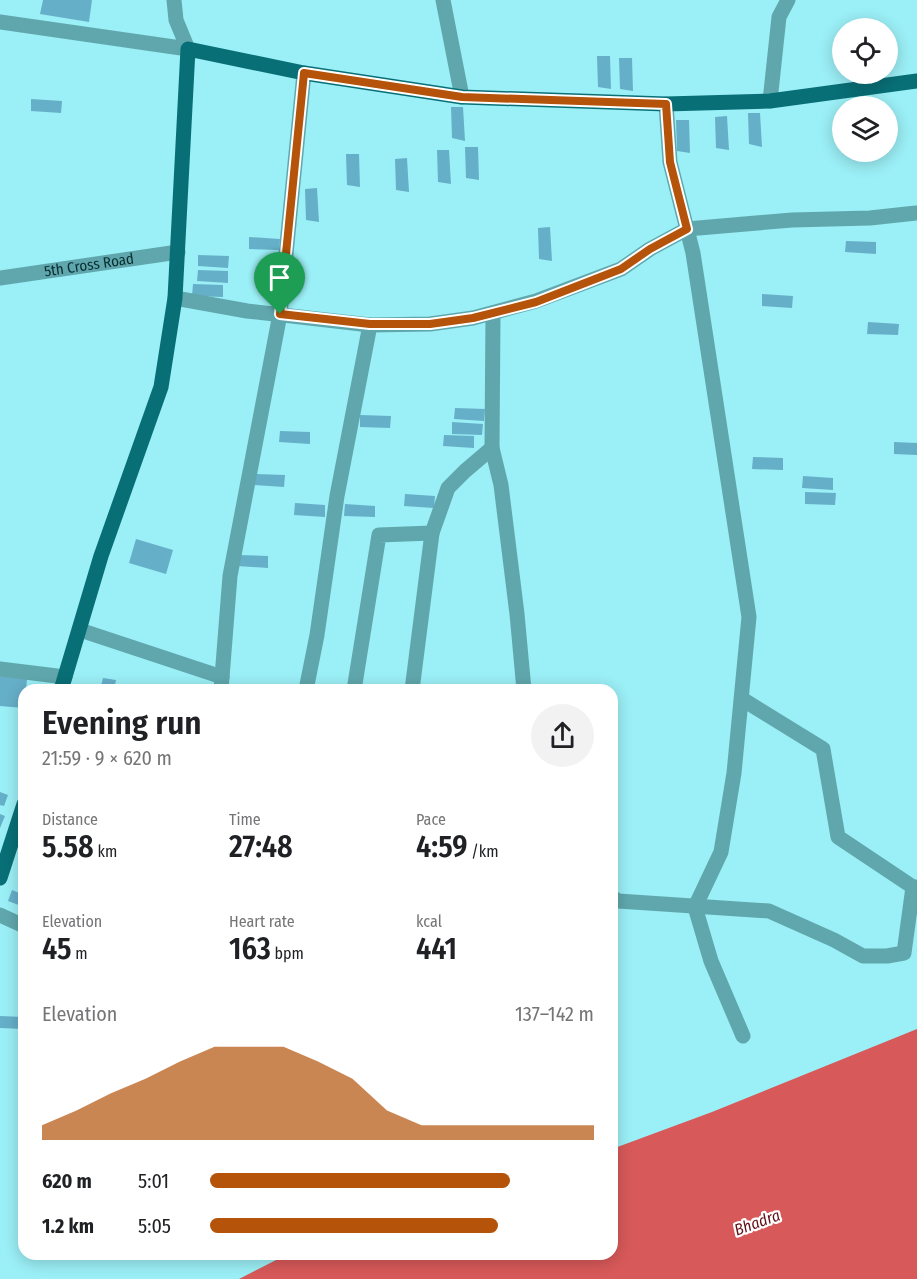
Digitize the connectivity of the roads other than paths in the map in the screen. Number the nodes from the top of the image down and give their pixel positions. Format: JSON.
{"nodes":[{"id":1,"x":174,"y":0,"type":"edge"},
{"id":2,"x":443,"y":0,"type":"edge"},
{"id":3,"x":788,"y":0,"type":"edge"},
{"id":4,"x":0,"y":22,"type":"edge"},
{"id":5,"x":188,"y":49,"type":"junction"},
{"id":6,"x":304,"y":73,"type":"junction"},
{"id":7,"x":917,"y":81,"type":"edge"},
{"id":8,"x":462,"y":97,"type":"junction"},
{"id":9,"x":770,"y":101,"type":"junction"},
{"id":10,"x":666,"y":104,"type":"junction"},
{"id":11,"x":916,"y":213,"type":"edge"},
{"id":12,"x":687,"y":229,"type":"junction"},
{"id":13,"x":178,"y":252,"type":"junction"},
{"id":14,"x":0,"y":278,"type":"edge"},
{"id":15,"x":175,"y":298,"type":"junction"},
{"id":16,"x":493,"y":313,"type":"junction"},
{"id":17,"x":280,"y":314,"type":"junction"},
{"id":18,"x":370,"y":324,"type":"junction"},
{"id":19,"x":492,"y":448,"type":"junction"},
{"id":20,"x":432,"y":533,"type":"junction"},
{"id":21,"x":80,"y":630,"type":"junction"},
{"id":22,"x":0,"y":669,"type":"edge"},
{"id":23,"x":63,"y":683,"type":"edge"},
{"id":24,"x":221,"y":683,"type":"edge"},
{"id":25,"x":307,"y":684,"type":"edge"},
{"id":26,"x":355,"y":684,"type":"edge"},
{"id":27,"x":413,"y":684,"type":"edge"},
{"id":28,"x":523,"y":684,"type":"edge"},
{"id":29,"x":741,"y":699,"type":"junction"},
{"id":30,"x":18,"y":822,"type":"edge"},
{"id":31,"x":0,"y":878,"type":"edge"},
{"id":32,"x":915,"y":887,"type":"edge"},
{"id":33,"x":618,"y":901,"type":"edge"},
{"id":34,"x":695,"y":907,"type":"junction"},
{"id":35,"x":0,"y":915,"type":"edge"},
{"id":36,"x":18,"y":923,"type":"edge"},
{"id":37,"x":742,"y":1036,"type":"dead end"}],
"edges":[{"from":1,"to":5,"type":"street"},
{"from":2,"to":8,"type":"street"},
{"from":3,"to":9,"type":"street"},
{"from":4,"to":5,"type":"street"},
{"from":5,"to":6,"type":"main road"},
{"from":5,"to":13,"type":"main road"},
{"from":6,"to":8,"type":"main road"},
{"from":6,"to":17,"type":"street"},
{"from":7,"to":9,"type":"main road"},
{"from":8,"to":10,"type":"main road"},
{"from":9,"to":10,"type":"main road"},
{"from":10,"to":12,"type":"street"},
{"from":11,"to":12,"type":"street"},
{"from":12,"to":16,"type":"street"},
{"from":12,"to":29,"type":"street"},
{"from":13,"to":14,"type":"street","name":"5th Cross Road"},
{"from":13,"to":15,"type":"main road"},
{"from":15,"to":17,"type":"street"},
{"from":15,"to":21,"type":"main road"},
{"from":16,"to":18,"type":"street"},
{"from":16,"to":19,"type":"street"},
{"from":17,"to":18,"type":"street"},
{"from":17,"to":24,"type":"street"},
{"from":18,"to":25,"type":"street"},
{"from":19,"to":20,"type":"street"},
{"from":19,"to":28,"type":"street"},
{"from":20,"to":26,"type":"street"},
{"from":20,"to":27,"type":"street"},
{"from":21,"to":23,"type":"main road"},
{"from":21,"to":24,"type":"street"},
{"from":22,"to":23,"type":"street"},
{"from":29,"to":32,"type":"street"},
{"from":29,"to":34,"type":"street"},
{"from":30,"to":31,"type":"main road"},
{"from":32,"to":34,"type":"street"},
{"from":33,"to":34,"type":"street"},
{"from":34,"to":37,"type":"street"},
{"from":35,"to":36,"type":"street"}]}
